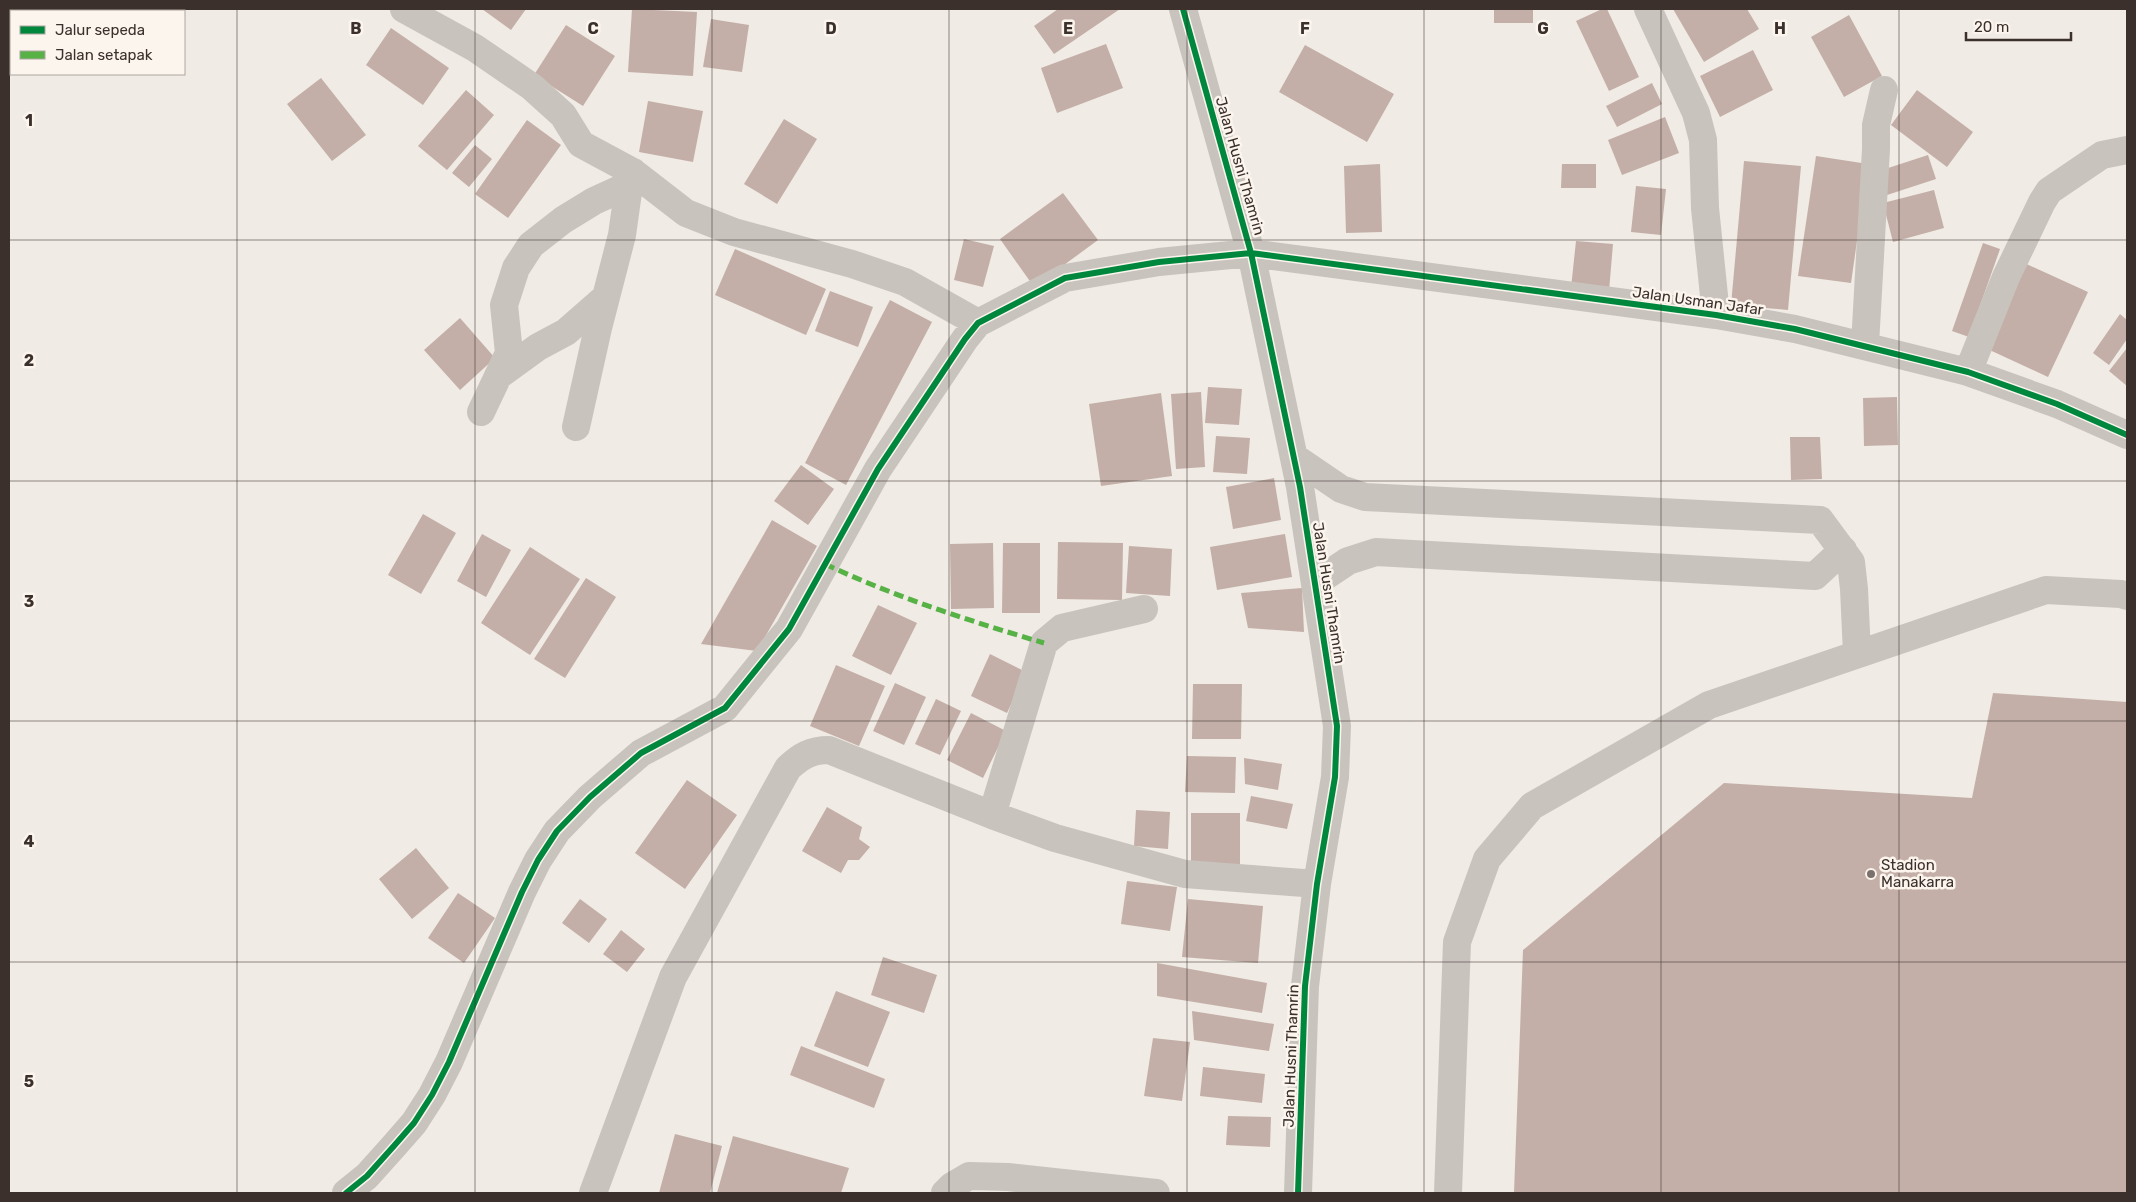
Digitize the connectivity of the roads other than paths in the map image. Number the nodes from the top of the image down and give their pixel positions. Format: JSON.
{"nodes":[{"id":1,"x":404,"y":9,"type":"edge"},
{"id":2,"x":1183,"y":9,"type":"edge"},
{"id":3,"x":1648,"y":9,"type":"edge"},
{"id":4,"x":1884,"y":90,"type":"dead end"},
{"id":5,"x":2127,"y":150,"type":"edge"},
{"id":6,"x":631,"y":179,"type":"junction"},
{"id":7,"x":1251,"y":253,"type":"junction"},
{"id":8,"x":606,"y":297,"type":"junction"},
{"id":9,"x":1716,"y":315,"type":"junction"},
{"id":10,"x":978,"y":323,"type":"junction"},
{"id":11,"x":1865,"y":345,"type":"junction"},
{"id":12,"x":1968,"y":372,"type":"junction"},
{"id":13,"x":498,"y":376,"type":"junction"},
{"id":14,"x":481,"y":412,"type":"dead end"},
{"id":15,"x":576,"y":427,"type":"dead end"},
{"id":16,"x":2127,"y":434,"type":"edge"},
{"id":17,"x":1294,"y":457,"type":"junction"},
{"id":18,"x":1843,"y":550,"type":"junction"},
{"id":19,"x":1315,"y":583,"type":"junction"},
{"id":20,"x":2127,"y":596,"type":"edge"},
{"id":21,"x":1144,"y":609,"type":"dead end"},
{"id":22,"x":1857,"y":654,"type":"junction"},
{"id":23,"x":992,"y":815,"type":"junction"},
{"id":24,"x":1317,"y":884,"type":"junction"},
{"id":25,"x":346,"y":1193,"type":"edge"},
{"id":26,"x":593,"y":1193,"type":"edge"},
{"id":27,"x":946,"y":1193,"type":"edge"},
{"id":28,"x":1156,"y":1193,"type":"edge"},
{"id":29,"x":1298,"y":1193,"type":"edge"},
{"id":30,"x":1448,"y":1193,"type":"edge"}],
"edges":[{"from":1,"to":6,"type":"street"},
{"from":2,"to":7,"type":"street","name":"Jalan Husni Thamrin"},
{"from":3,"to":9,"type":"street"},
{"from":4,"to":11,"type":"street"},
{"from":5,"to":12,"type":"street"},
{"from":6,"to":8,"type":"street"},
{"from":6,"to":10,"type":"street"},
{"from":6,"to":13,"type":"street"},
{"from":7,"to":9,"type":"street","name":"Jalan Usman Jafar"},
{"from":7,"to":10,"type":"street","name":"Jalan Usman Jafar"},
{"from":7,"to":17,"type":"street","name":"Jalan Husni Thamrin"},
{"from":8,"to":13,"type":"street"},
{"from":8,"to":15,"type":"street"},
{"from":9,"to":11,"type":"street","name":"Jalan Usman Jafar"},
{"from":10,"to":25,"type":"street"},
{"from":11,"to":12,"type":"street","name":"Jalan Usman Jafar"},
{"from":12,"to":16,"type":"street","name":"Jalan Usman Jafar"},
{"from":13,"to":14,"type":"street"},
{"from":17,"to":18,"type":"street"},
{"from":17,"to":19,"type":"street","name":"Jalan Husni Thamrin"},
{"from":18,"to":19,"type":"street"},
{"from":18,"to":22,"type":"street"},
{"from":19,"to":24,"type":"street","name":"Jalan Husni Thamrin"},
{"from":20,"to":22,"type":"street"},
{"from":21,"to":23,"type":"street"},
{"from":22,"to":30,"type":"street"},
{"from":23,"to":24,"type":"street"},
{"from":23,"to":26,"type":"street"},
{"from":24,"to":29,"type":"street","name":"Jalan Husni Thamrin"},
{"from":27,"to":28,"type":"street"}]}
